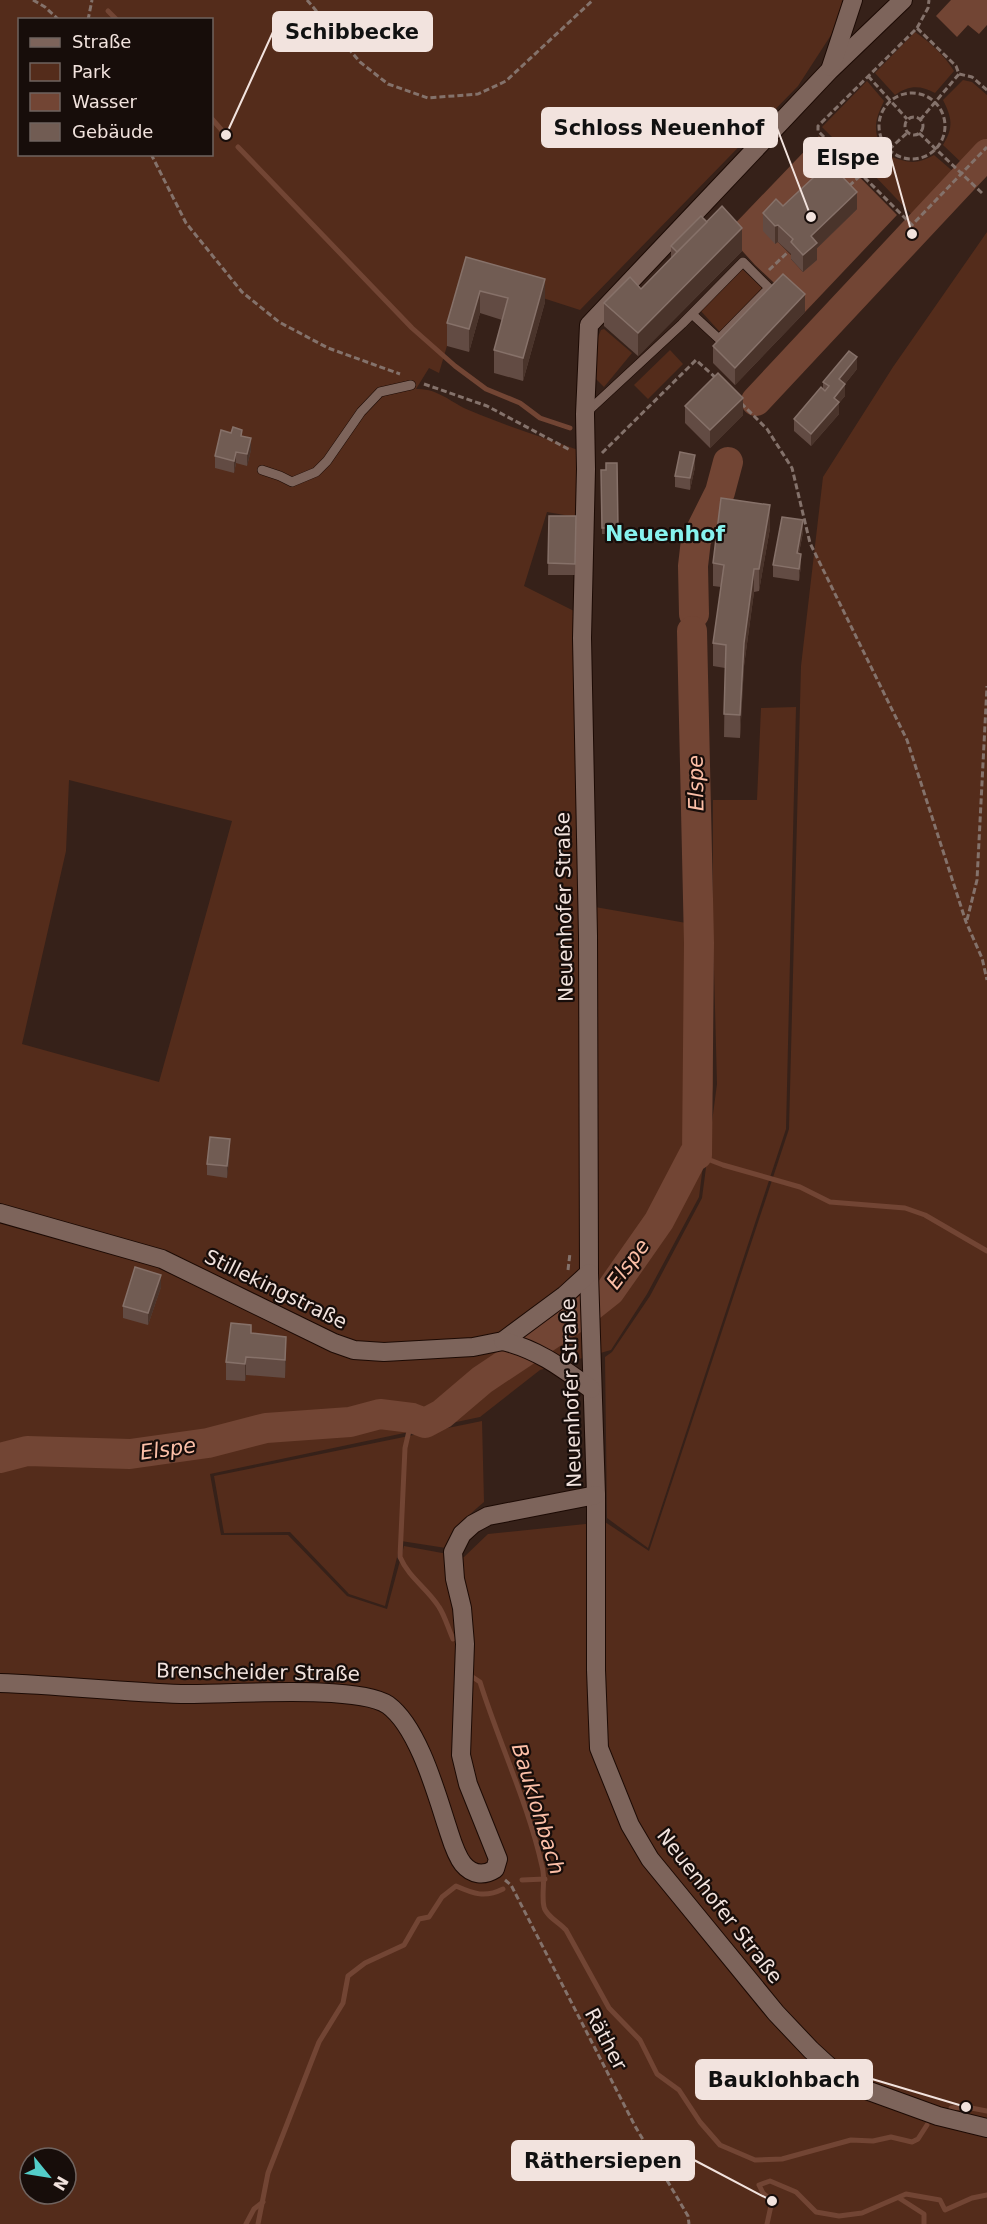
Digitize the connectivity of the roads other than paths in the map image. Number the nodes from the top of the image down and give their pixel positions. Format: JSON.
{"nodes":[{"id":1,"x":853,"y":0,"type":"edge"},
{"id":2,"x":903,"y":0,"type":"edge"},
{"id":3,"x":830,"y":71,"type":"junction"},
{"id":4,"x":692,"y":314,"type":"junction"},
{"id":5,"x":411,"y":385,"type":"road end"},
{"id":6,"x":585,"y":414,"type":"junction"},
{"id":7,"x":262,"y":470,"type":"dead end"},
{"id":8,"x":0,"y":1213,"type":"edge"},
{"id":9,"x":589,"y":1273,"type":"junction"},
{"id":10,"x":512,"y":1343,"type":"junction"},
{"id":11,"x":591,"y":1389,"type":"junction"},
{"id":12,"x":596,"y":1495,"type":"junction"},
{"id":13,"x":0,"y":1683,"type":"edge"},
{"id":14,"x":987,"y":2128,"type":"edge"}],
"edges":[{"from":1,"to":3,"type":"street"},
{"from":2,"to":3,"type":"street","name":"Neuenhofer Straße"},
{"from":3,"to":6,"type":"street","name":"Neuenhofer Straße"},
{"from":4,"to":4,"type":"lane"},
{"from":4,"to":6,"type":"lane"},
{"from":5,"to":7,"type":"lane"},
{"from":6,"to":9,"type":"street","name":"Neuenhofer Straße"},
{"from":8,"to":10,"type":"street","name":"Stillekingstraße"},
{"from":9,"to":10,"type":"street","name":"Stillekingstraße"},
{"from":9,"to":11,"type":"street","name":"Neuenhofer Straße"},
{"from":10,"to":11,"type":"street"},
{"from":11,"to":12,"type":"street","name":"Neuenhofer Straße"},
{"from":12,"to":13,"type":"street","name":"Brenscheider Straße"},
{"from":12,"to":14,"type":"street","name":"Neuenhofer Straße"}]}
